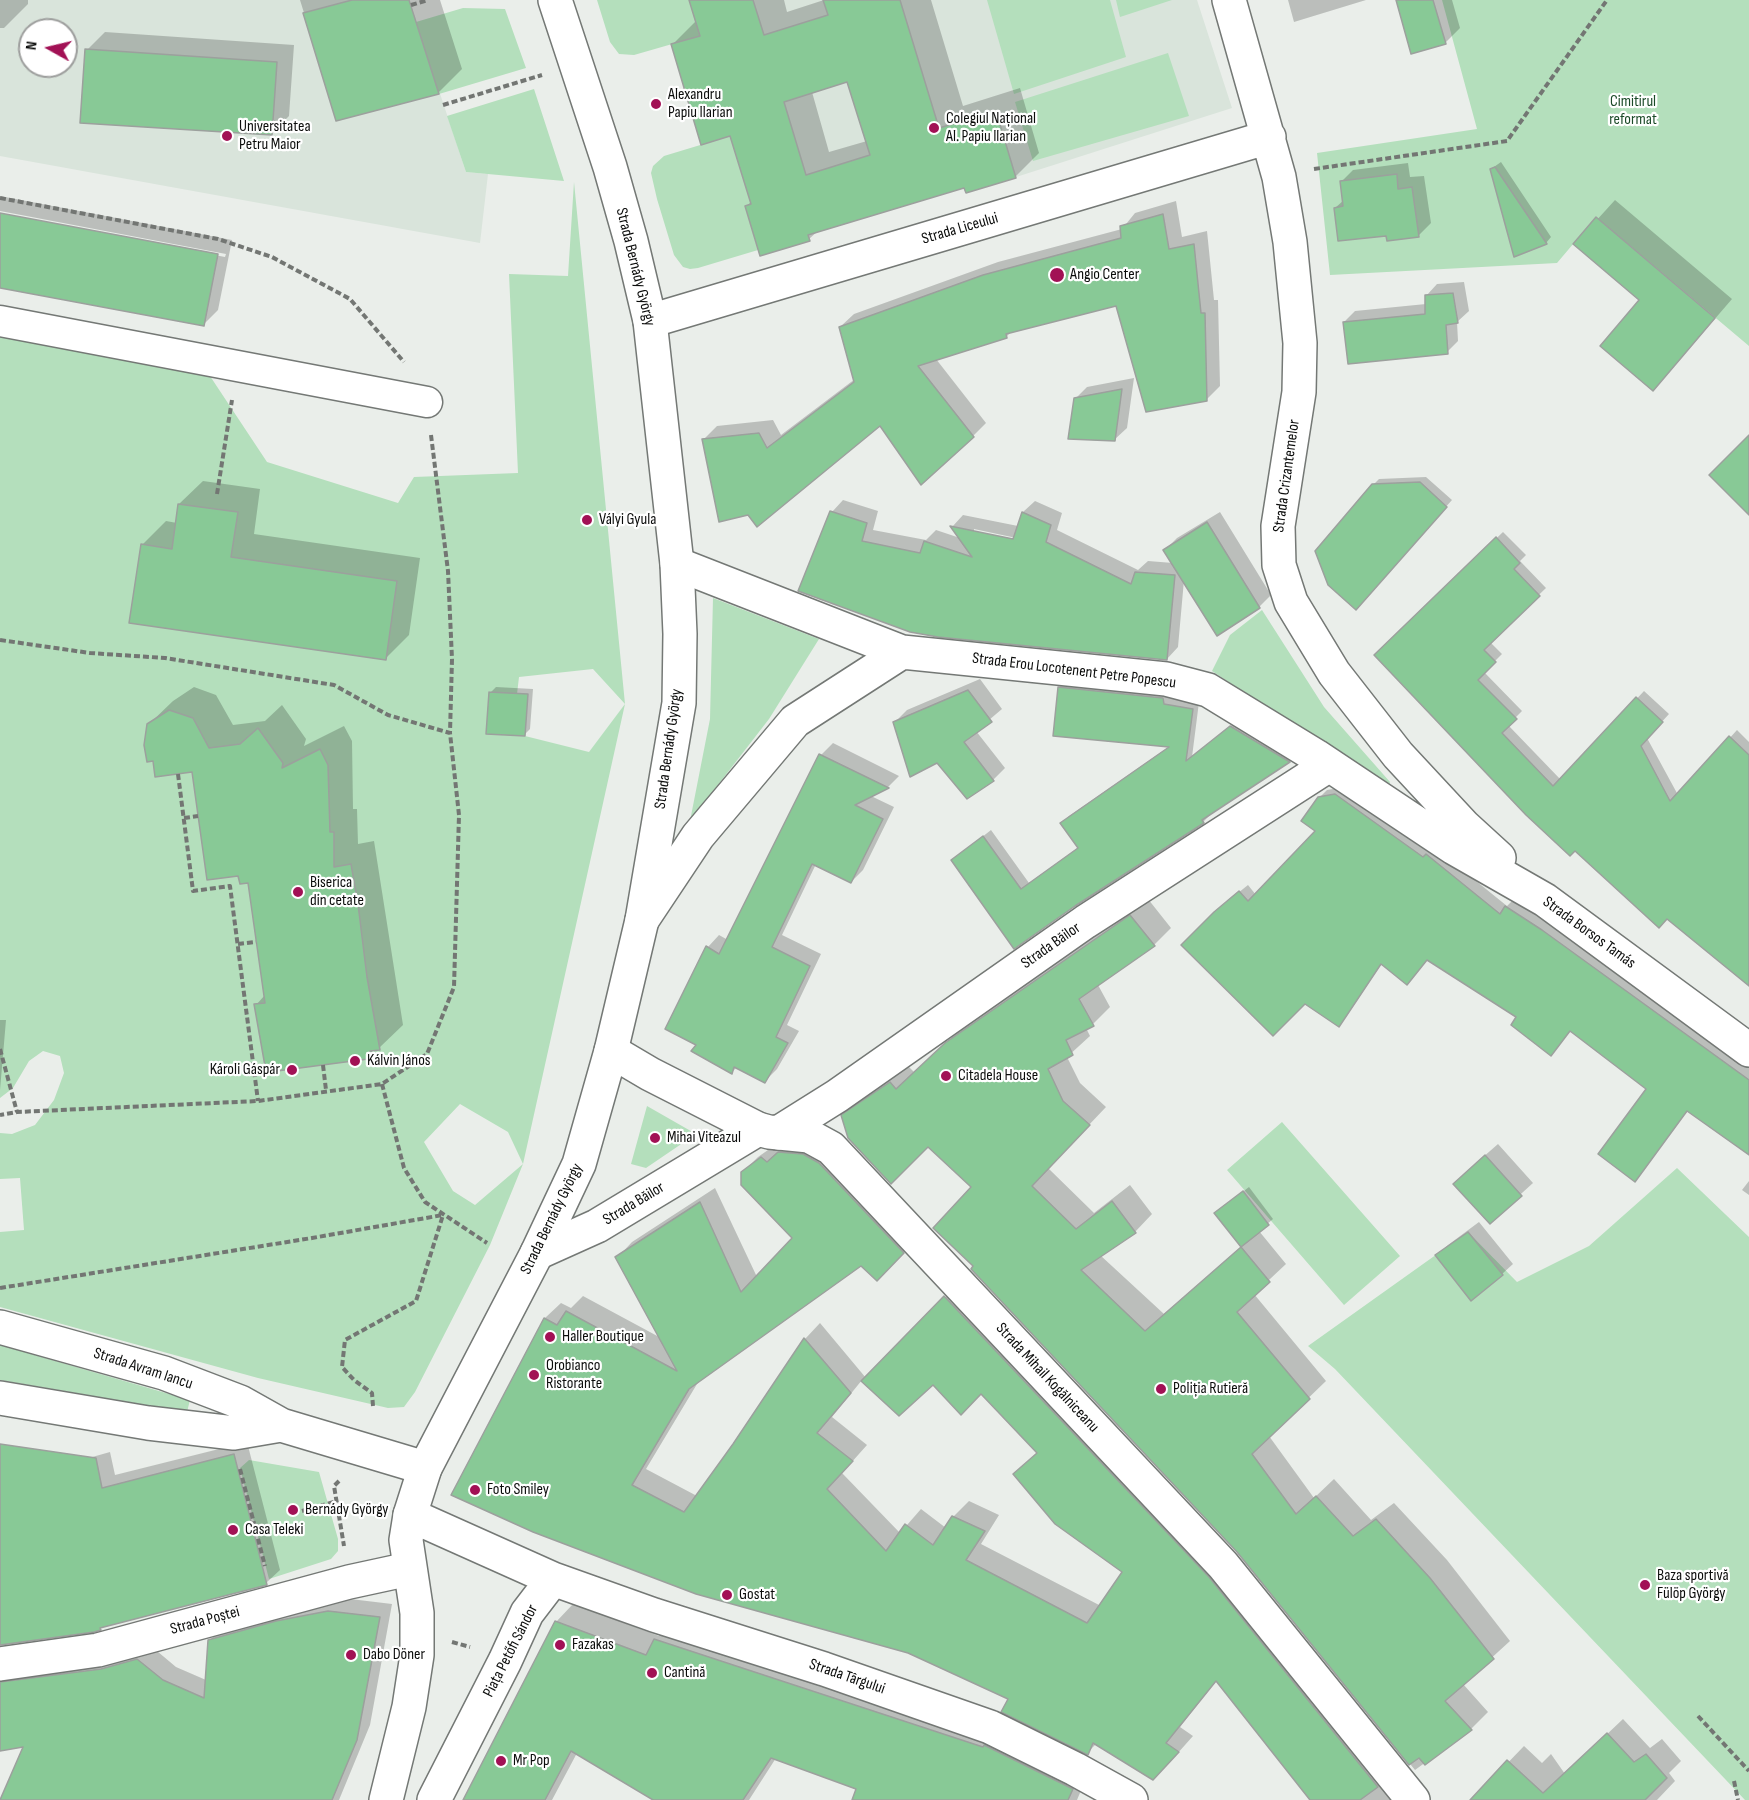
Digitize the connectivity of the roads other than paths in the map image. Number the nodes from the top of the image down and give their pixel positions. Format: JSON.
{"nodes":[{"id":1,"x":555,"y":0,"type":"edge"},
{"id":2,"x":1229,"y":0,"type":"edge"},
{"id":3,"x":1269,"y":137,"type":"junction"},
{"id":4,"x":0,"y":321,"type":"edge"},
{"id":5,"x":650,"y":321,"type":"junction"},
{"id":6,"x":427,"y":402,"type":"road end"},
{"id":7,"x":677,"y":564,"type":"junction"},
{"id":8,"x":902,"y":652,"type":"junction"},
{"id":9,"x":1329,"y":765,"type":"junction"},
{"id":10,"x":1421,"y":826,"type":"joint"},
{"id":11,"x":1545,"y":900,"type":"junction"},
{"id":12,"x":642,"y":920,"type":"junction"},
{"id":13,"x":1749,"y":1050,"type":"edge"},
{"id":14,"x":611,"y":1051,"type":"junction"},
{"id":15,"x":768,"y":1131,"type":"junction"},
{"id":16,"x":537,"y":1253,"type":"junction"},
{"id":17,"x":0,"y":1327,"type":"edge"},
{"id":18,"x":0,"y":1398,"type":"edge"},
{"id":19,"x":281,"y":1425,"type":"junction"},
{"id":20,"x":425,"y":1468,"type":"junction"},
{"id":21,"x":410,"y":1515,"type":"junction"},
{"id":22,"x":409,"y":1569,"type":"junction"},
{"id":23,"x":553,"y":1578,"type":"junction"},
{"id":24,"x":0,"y":1664,"type":"edge"},
{"id":25,"x":386,"y":1800,"type":"edge"},
{"id":26,"x":434,"y":1800,"type":"edge"},
{"id":27,"x":1131,"y":1800,"type":"edge"},
{"id":28,"x":1413,"y":1800,"type":"edge"}],
"edges":[{"from":1,"to":5,"type":"street","name":"Strada Bernády György"},
{"from":2,"to":3,"type":"street","name":"Strada Crizantemelor"},
{"from":3,"to":5,"type":"street","name":"Strada Liceului"},
{"from":3,"to":11,"type":"street","name":"Strada Crizantemelor"},
{"from":4,"to":6,"type":"street"},
{"from":5,"to":7,"type":"street","name":"Strada Bernády György"},
{"from":7,"to":8,"type":"street","name":"Strada Erou Locotenent Petre Popescu"},
{"from":7,"to":12,"type":"street","name":"Strada Bernády György"},
{"from":8,"to":9,"type":"street","name":"Strada Erou Locotenent Petre Popescu"},
{"from":8,"to":12,"type":"street"},
{"from":9,"to":10,"type":"street","name":"Strada Erou Locotenent Petre Popescu"},
{"from":9,"to":15,"type":"street","name":"Strada Băilor"},
{"from":10,"to":11,"type":"street","name":"Strada Borsos Tamás"},
{"from":11,"to":13,"type":"street","name":"Strada Borsos Tamás"},
{"from":12,"to":14,"type":"street","name":"Strada Bernády György"},
{"from":14,"to":15,"type":"street","name":"Strada Mihail Kogălniceanu"},
{"from":14,"to":16,"type":"street","name":"Strada Bernády György"},
{"from":15,"to":16,"type":"street","name":"Strada Băilor"},
{"from":15,"to":28,"type":"street","name":"Strada Mihail Kogălniceanu"},
{"from":16,"to":20,"type":"street","name":"Strada Bernády György"},
{"from":17,"to":19,"type":"street","name":"Strada Avram Iancu"},
{"from":18,"to":19,"type":"street","name":"Strada Avram Iancu"},
{"from":19,"to":20,"type":"street","name":"Strada Avram Iancu"},
{"from":20,"to":21,"type":"street"},
{"from":21,"to":22,"type":"street"},
{"from":21,"to":23,"type":"street"},
{"from":22,"to":24,"type":"street","name":"Strada Poștei"},
{"from":22,"to":25,"type":"street"},
{"from":23,"to":26,"type":"street","name":"Piața Petőfi Sándor"},
{"from":23,"to":27,"type":"street","name":"Strada Târgului"}]}
